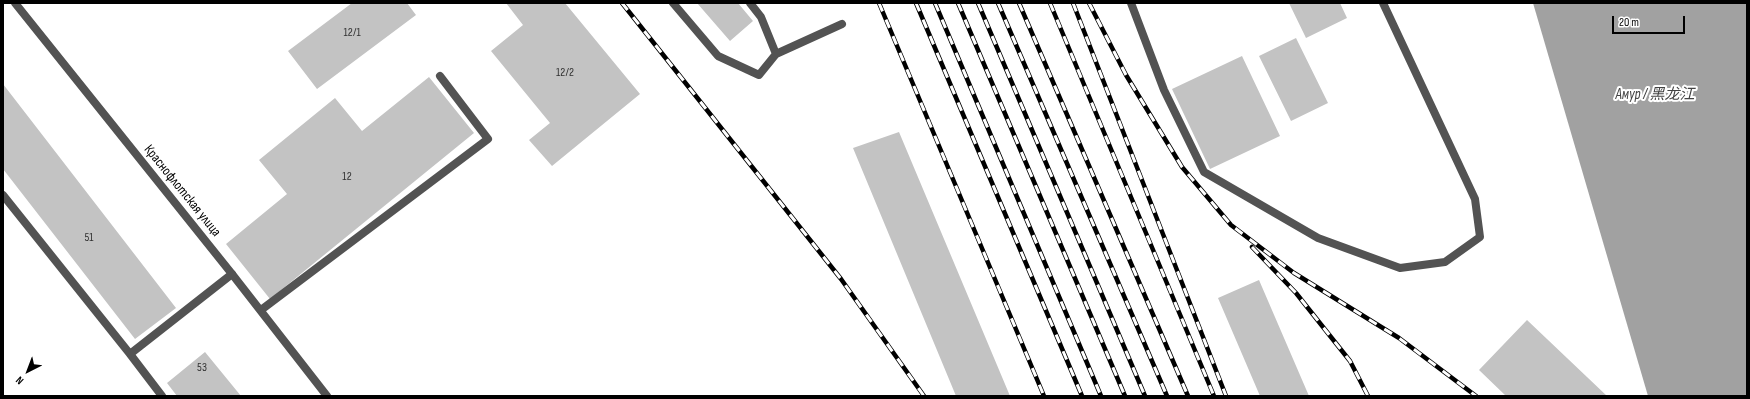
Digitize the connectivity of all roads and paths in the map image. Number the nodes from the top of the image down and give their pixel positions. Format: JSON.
{"nodes":[{"id":1,"x":15,"y":3,"type":"edge"},
{"id":2,"x":673,"y":3,"type":"edge"},
{"id":3,"x":750,"y":3,"type":"edge"},
{"id":4,"x":1131,"y":3,"type":"edge"},
{"id":5,"x":1383,"y":3,"type":"edge"},
{"id":6,"x":842,"y":24,"type":"dead end"},
{"id":7,"x":776,"y":54,"type":"junction"},
{"id":8,"x":440,"y":76,"type":"dead end"},
{"id":9,"x":3,"y":195,"type":"edge"},
{"id":10,"x":232,"y":274,"type":"junction"},
{"id":11,"x":261,"y":310,"type":"junction"},
{"id":12,"x":130,"y":354,"type":"junction"},
{"id":13,"x":162,"y":396,"type":"edge"},
{"id":14,"x":327,"y":396,"type":"edge"}],
"edges":[{"from":1,"to":10,"type":"street","name":"Краснофлотская улица"},
{"from":2,"to":7,"type":"street"},
{"from":3,"to":7,"type":"street"},
{"from":4,"to":5,"type":"street"},
{"from":6,"to":7,"type":"street"},
{"from":8,"to":11,"type":"street"},
{"from":9,"to":12,"type":"street"},
{"from":10,"to":11,"type":"street","name":"Краснофлотская улица"},
{"from":10,"to":12,"type":"street"},
{"from":11,"to":14,"type":"street","name":"Краснофлотская улица"},
{"from":12,"to":13,"type":"street"}]}
